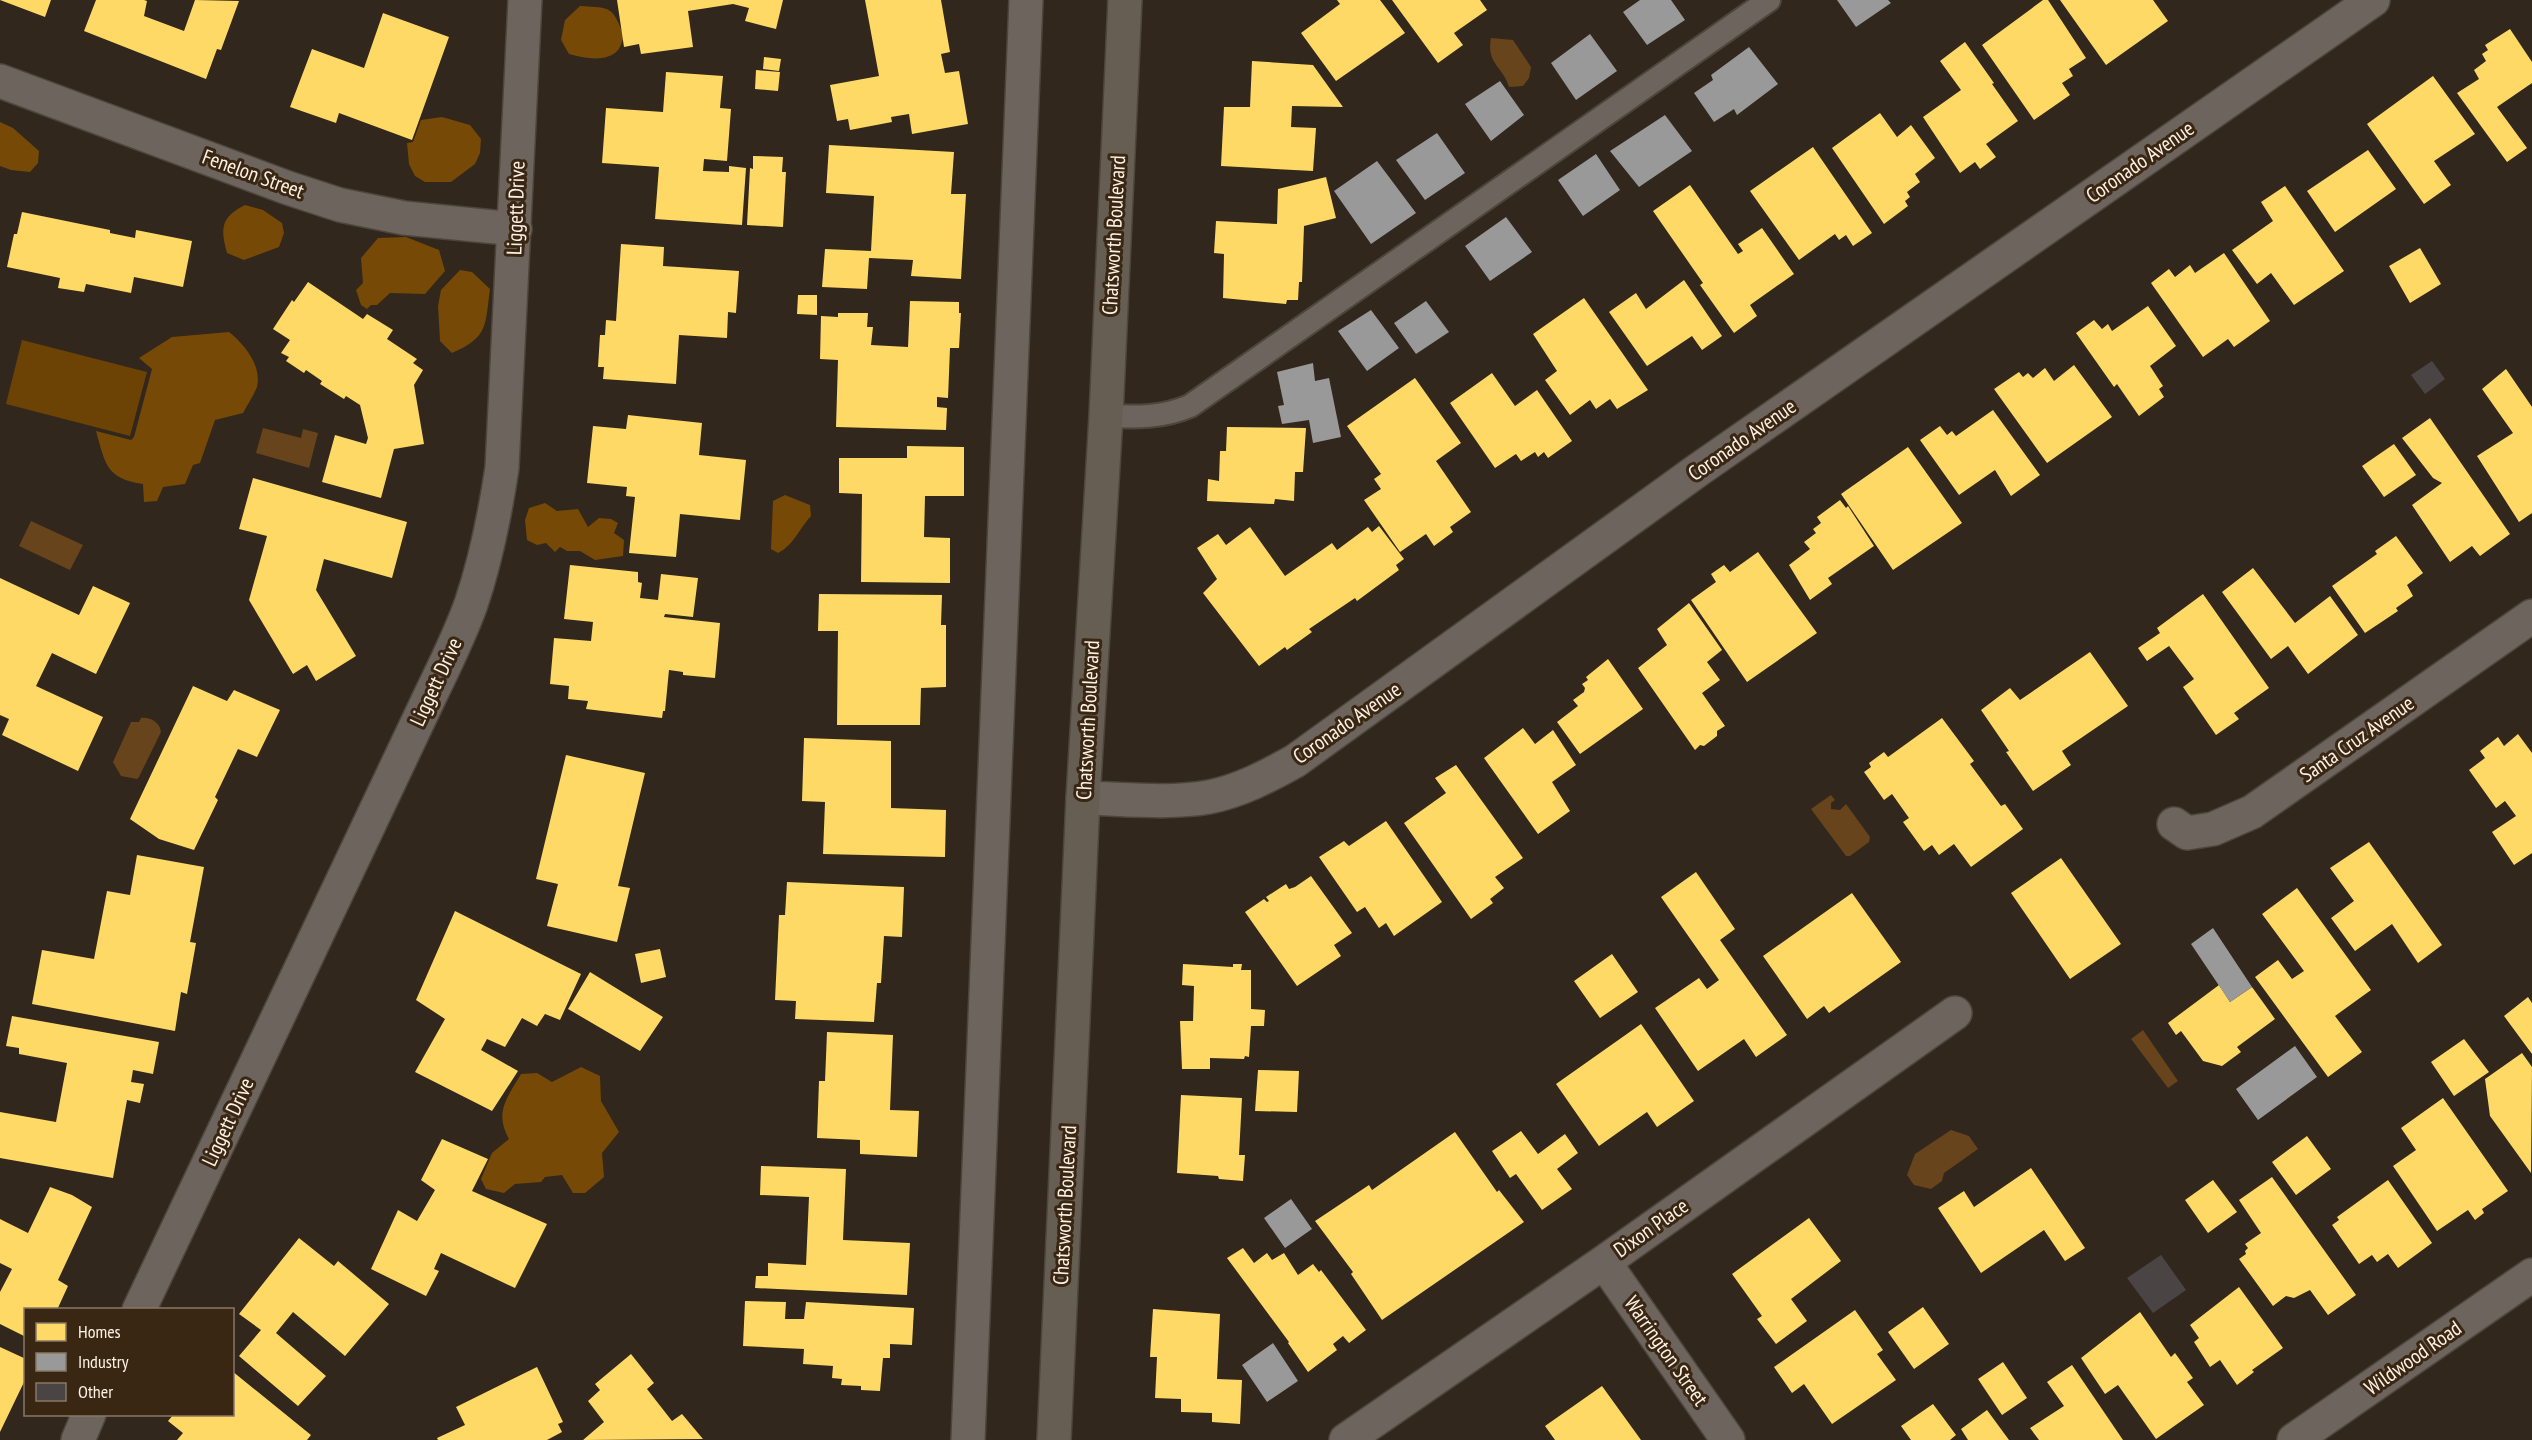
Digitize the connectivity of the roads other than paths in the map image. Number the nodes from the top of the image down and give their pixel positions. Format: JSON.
{"nodes":[{"id":1,"x":525,"y":0,"type":"edge"},
{"id":2,"x":1026,"y":0,"type":"edge"},
{"id":3,"x":1125,"y":0,"type":"edge"},
{"id":4,"x":1769,"y":0,"type":"edge"},
{"id":5,"x":2373,"y":0,"type":"edge"},
{"id":6,"x":0,"y":81,"type":"edge"},
{"id":7,"x":515,"y":229,"type":"junction"},
{"id":8,"x":1106,"y":416,"type":"junction"},
{"id":9,"x":2532,"y":616,"type":"edge"},
{"id":10,"x":1083,"y":798,"type":"junction"},
{"id":11,"x":2174,"y":824,"type":"dead end"},
{"id":12,"x":1955,"y":1013,"type":"dead end"},
{"id":13,"x":1604,"y":1262,"type":"junction"},
{"id":14,"x":2532,"y":1275,"type":"edge"},
{"id":15,"x":140,"y":1308,"type":"edge"},
{"id":16,"x":88,"y":1416,"type":"edge"},
{"id":17,"x":78,"y":1440,"type":"edge"},
{"id":18,"x":968,"y":1440,"type":"edge"},
{"id":19,"x":1054,"y":1440,"type":"edge"},
{"id":20,"x":1346,"y":1440,"type":"edge"},
{"id":21,"x":1728,"y":1440,"type":"edge"},
{"id":22,"x":2294,"y":1440,"type":"edge"}],
"edges":[{"from":1,"to":7,"type":"street","name":"Liggett Drive"},
{"from":2,"to":18,"type":"street"},
{"from":3,"to":8,"type":"main road","name":"Chatsworth Boulevard"},
{"from":4,"to":8,"type":"lane"},
{"from":5,"to":10,"type":"street","name":"Coronado Avenue"},
{"from":6,"to":7,"type":"street","name":"Fenelon Street"},
{"from":7,"to":15,"type":"street","name":"Liggett Drive"},
{"from":8,"to":10,"type":"main road","name":"Chatsworth Boulevard"},
{"from":9,"to":11,"type":"street","name":"Santa Cruz Avenue"},
{"from":10,"to":19,"type":"main road","name":"Chatsworth Boulevard"},
{"from":12,"to":13,"type":"street","name":"Dixon Place"},
{"from":13,"to":20,"type":"street","name":"Dixon Place"},
{"from":13,"to":21,"type":"street","name":"Warrington Street"},
{"from":14,"to":22,"type":"street","name":"Wildwood Road"},
{"from":16,"to":17,"type":"street"}]}
